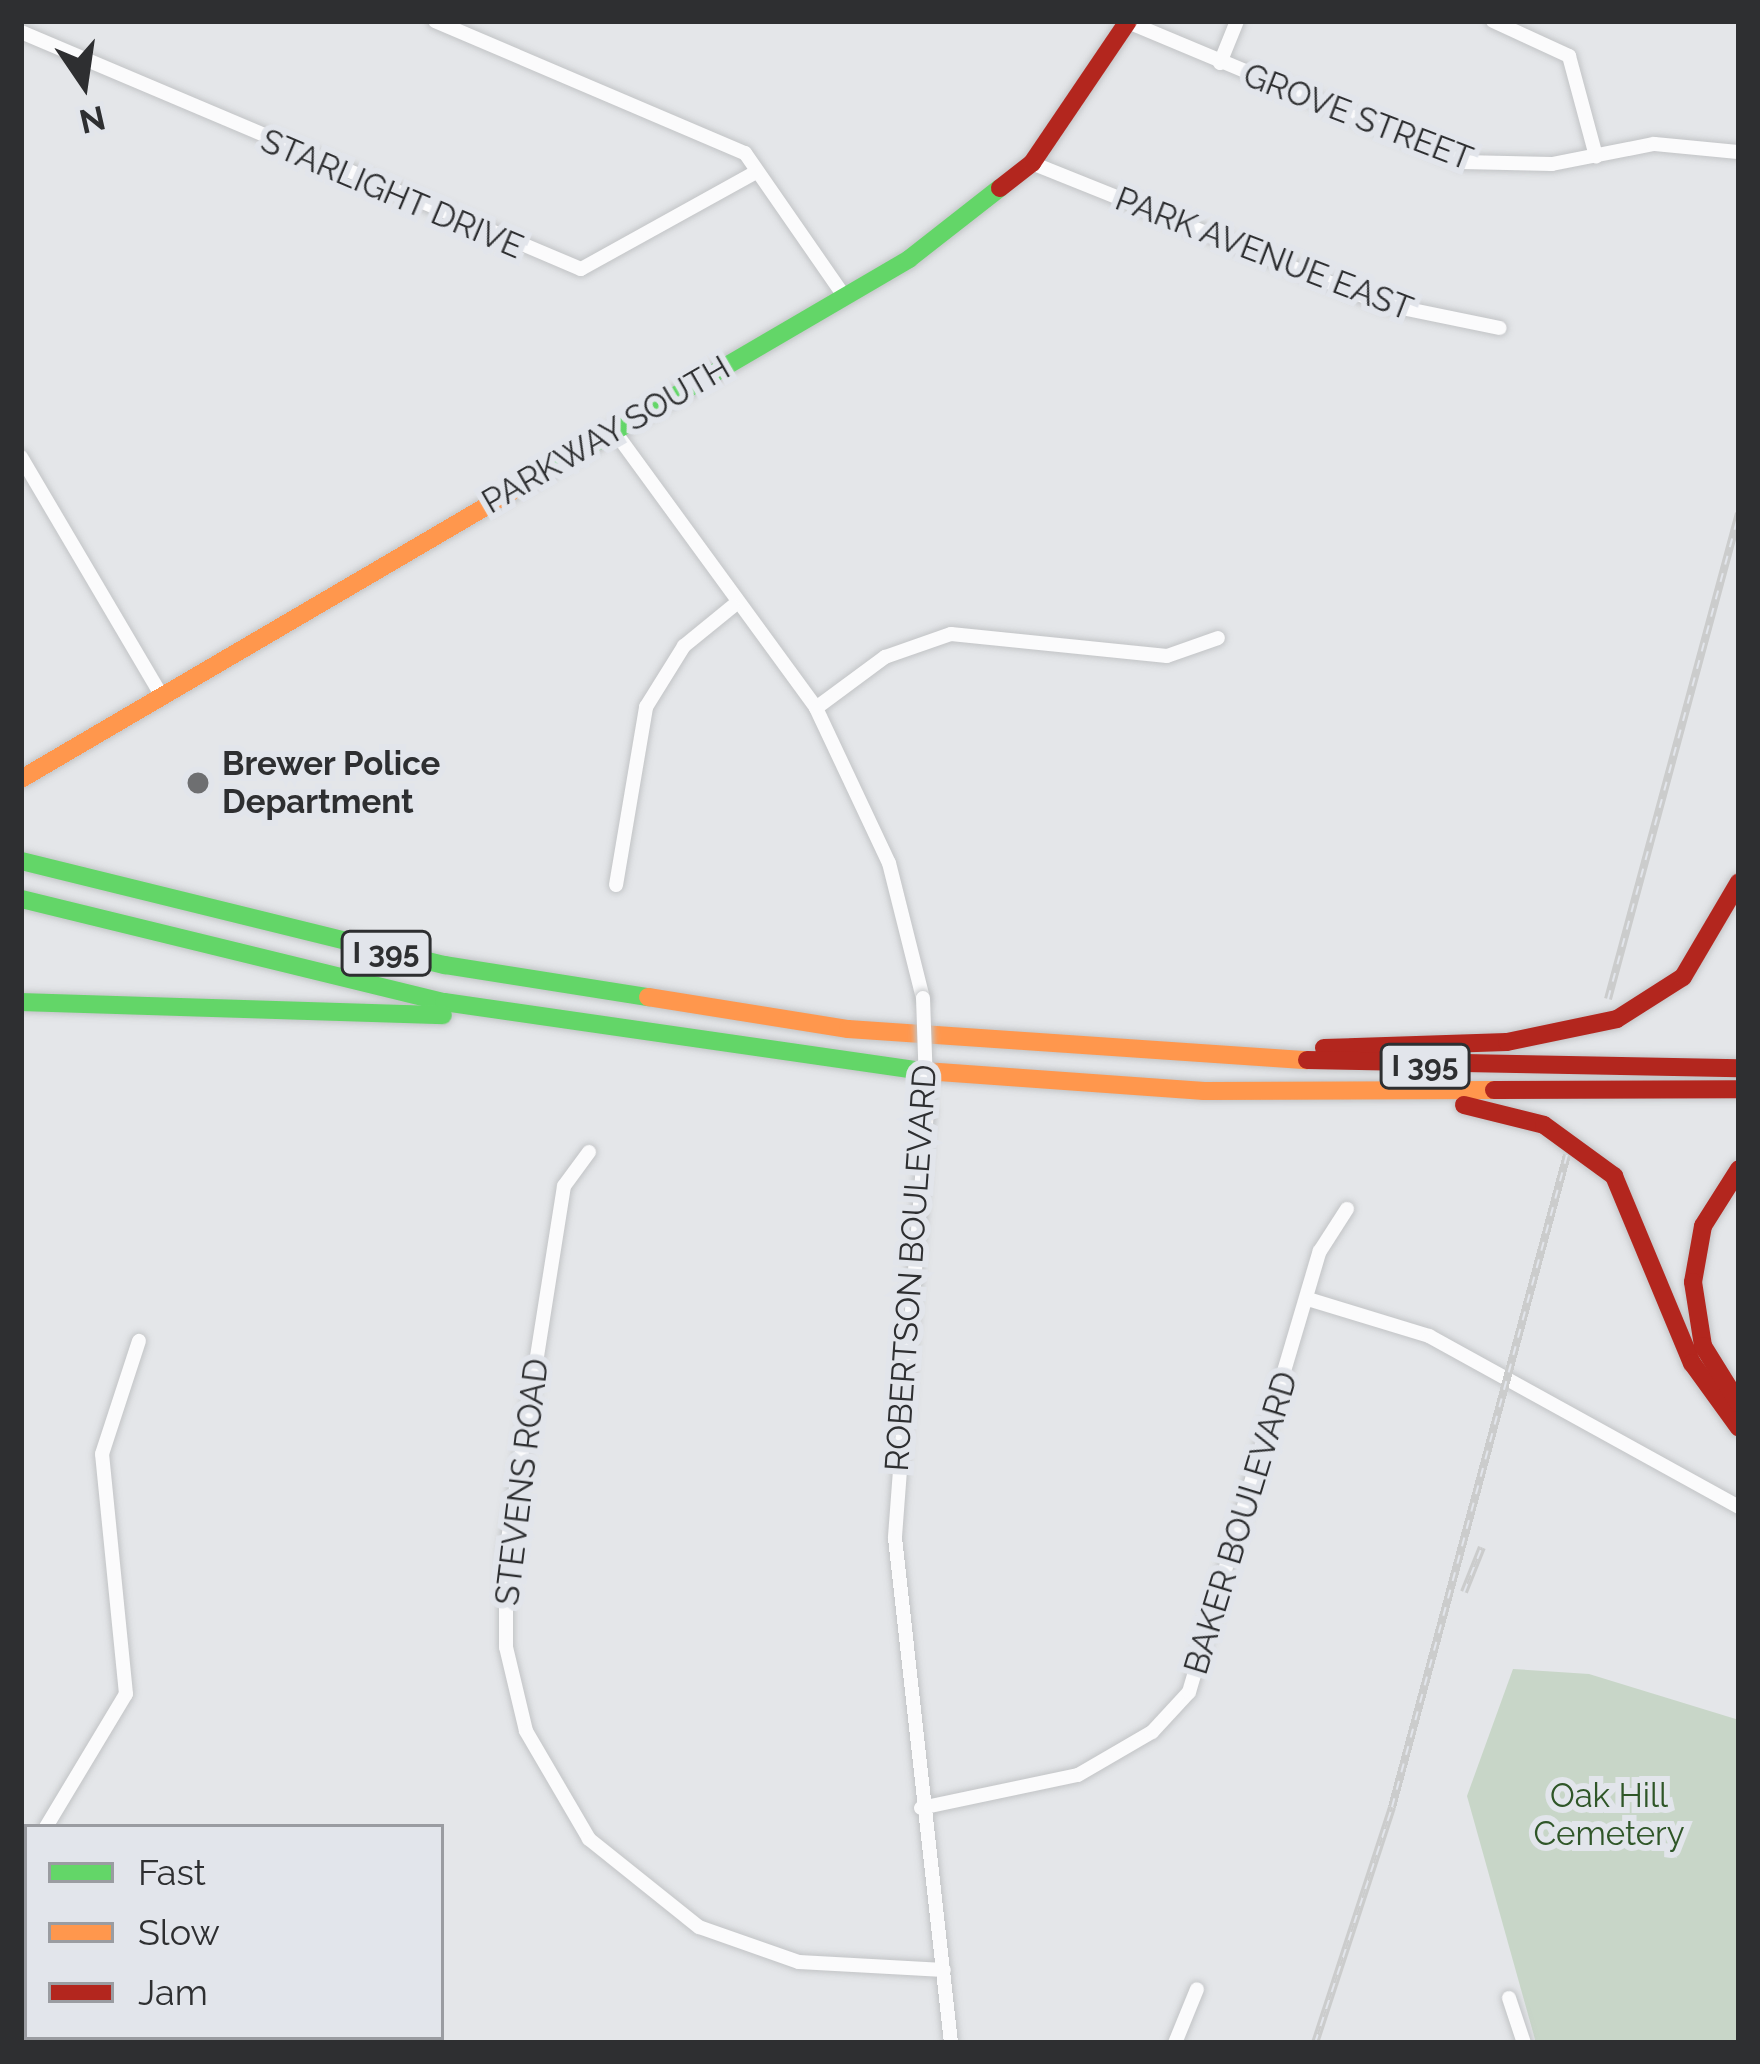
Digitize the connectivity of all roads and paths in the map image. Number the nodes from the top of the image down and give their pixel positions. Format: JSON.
{"nodes":[{"id":1,"x":435,"y":21,"type":"edge"},
{"id":2,"x":1128,"y":21,"type":"edge"},
{"id":3,"x":1237,"y":21,"type":"edge"},
{"id":4,"x":1493,"y":21,"type":"edge"},
{"id":5,"x":21,"y":32,"type":"edge"},
{"id":6,"x":1220,"y":64,"type":"junction"},
{"id":7,"x":1739,"y":152,"type":"edge"},
{"id":8,"x":1596,"y":157,"type":"junction"},
{"id":9,"x":1032,"y":163,"type":"junction"},
{"id":10,"x":756,"y":172,"type":"junction"},
{"id":11,"x":844,"y":296,"type":"junction"},
{"id":12,"x":1500,"y":328,"type":"dead end"},
{"id":13,"x":615,"y":432,"type":"junction"},
{"id":14,"x":21,"y":457,"type":"edge"},
{"id":15,"x":733,"y":606,"type":"junction"},
{"id":16,"x":1218,"y":638,"type":"dead end"},
{"id":17,"x":162,"y":696,"type":"junction"},
{"id":18,"x":816,"y":708,"type":"junction"},
{"id":19,"x":21,"y":778,"type":"edge"},
{"id":20,"x":21,"y":861,"type":"edge"},
{"id":21,"x":1739,"y":882,"type":"edge"},
{"id":22,"x":616,"y":885,"type":"dead end"},
{"id":23,"x":21,"y":899,"type":"edge"},
{"id":24,"x":21,"y":1002,"type":"edge"},
{"id":25,"x":660,"y":1040,"type":"junction"},
{"id":26,"x":1111,"y":1053,"type":"junction"},
{"id":27,"x":1739,"y":1068,"type":"edge"},
{"id":28,"x":1739,"y":1089,"type":"edge"},
{"id":29,"x":1336,"y":1093,"type":"junction"},
{"id":30,"x":590,"y":1153,"type":"dead end"},
{"id":31,"x":1739,"y":1169,"type":"edge"},
{"id":32,"x":1347,"y":1209,"type":"dead end"},
{"id":33,"x":1308,"y":1299,"type":"junction"},
{"id":34,"x":139,"y":1340,"type":"dead end"},
{"id":35,"x":1739,"y":1404,"type":"edge"},
{"id":36,"x":1739,"y":1428,"type":"edge"},
{"id":37,"x":1739,"y":1508,"type":"edge"},
{"id":38,"x":921,"y":1808,"type":"junction"},
{"id":39,"x":48,"y":1824,"type":"edge"},
{"id":40,"x":944,"y":1970,"type":"junction"},
{"id":41,"x":1197,"y":1989,"type":"dead end"},
{"id":42,"x":1509,"y":1998,"type":"dead end"},
{"id":43,"x":951,"y":2043,"type":"edge"},
{"id":44,"x":1175,"y":2043,"type":"edge"},
{"id":45,"x":1524,"y":2043,"type":"edge"}],
"edges":[{"from":1,"to":10,"type":"street"},
{"from":2,"to":6,"type":"street","name":"GROVE STREET"},
{"from":2,"to":9,"type":"main road","name":"PARKWAY SOUTH"},
{"from":3,"to":6,"type":"street"},
{"from":4,"to":8,"type":"street"},
{"from":5,"to":10,"type":"street","name":"STARLIGHT DRIVE"},
{"from":6,"to":8,"type":"street","name":"GROVE STREET"},
{"from":7,"to":8,"type":"street","name":"GROVE STREET"},
{"from":9,"to":11,"type":"main road","name":"PARKWAY SOUTH"},
{"from":9,"to":12,"type":"street","name":"PARK AVENUE EAST"},
{"from":10,"to":11,"type":"street"},
{"from":11,"to":13,"type":"main road","name":"PARKWAY SOUTH"},
{"from":13,"to":15,"type":"street","name":"ROBERTSON BOULEVARD"},
{"from":13,"to":17,"type":"main road","name":"PARKWAY SOUTH"},
{"from":14,"to":17,"type":"street"},
{"from":15,"to":18,"type":"street","name":"ROBERTSON BOULEVARD"},
{"from":15,"to":22,"type":"street"},
{"from":16,"to":18,"type":"street"},
{"from":17,"to":19,"type":"main road","name":"PARKWAY SOUTH"},
{"from":18,"to":38,"type":"street","name":"ROBERTSON BOULEVARD","bridge":true},
{"from":20,"to":26,"type":"main road","number":"I 395"},
{"from":21,"to":26,"type":"main road"},
{"from":23,"to":25,"type":"main road","number":"I 395"},
{"from":24,"to":25,"type":"main road"},
{"from":25,"to":29,"type":"main road","number":"I 395"},
{"from":26,"to":27,"type":"main road","number":"I 395"},
{"from":28,"to":29,"type":"main road","number":"I 395"},
{"from":29,"to":36,"type":"main road"},
{"from":30,"to":40,"type":"street","name":"STEVENS ROAD"},
{"from":31,"to":35,"type":"main road"},
{"from":32,"to":33,"type":"street","name":"BAKER BOULEVARD"},
{"from":33,"to":37,"type":"street"},
{"from":33,"to":38,"type":"street","name":"BAKER BOULEVARD"},
{"from":34,"to":39,"type":"street"},
{"from":38,"to":40,"type":"street","name":"ROBERTSON BOULEVARD"},
{"from":40,"to":43,"type":"street","name":"ROBERTSON BOULEVARD"},
{"from":41,"to":44,"type":"street"},
{"from":42,"to":45,"type":"street"}]}
